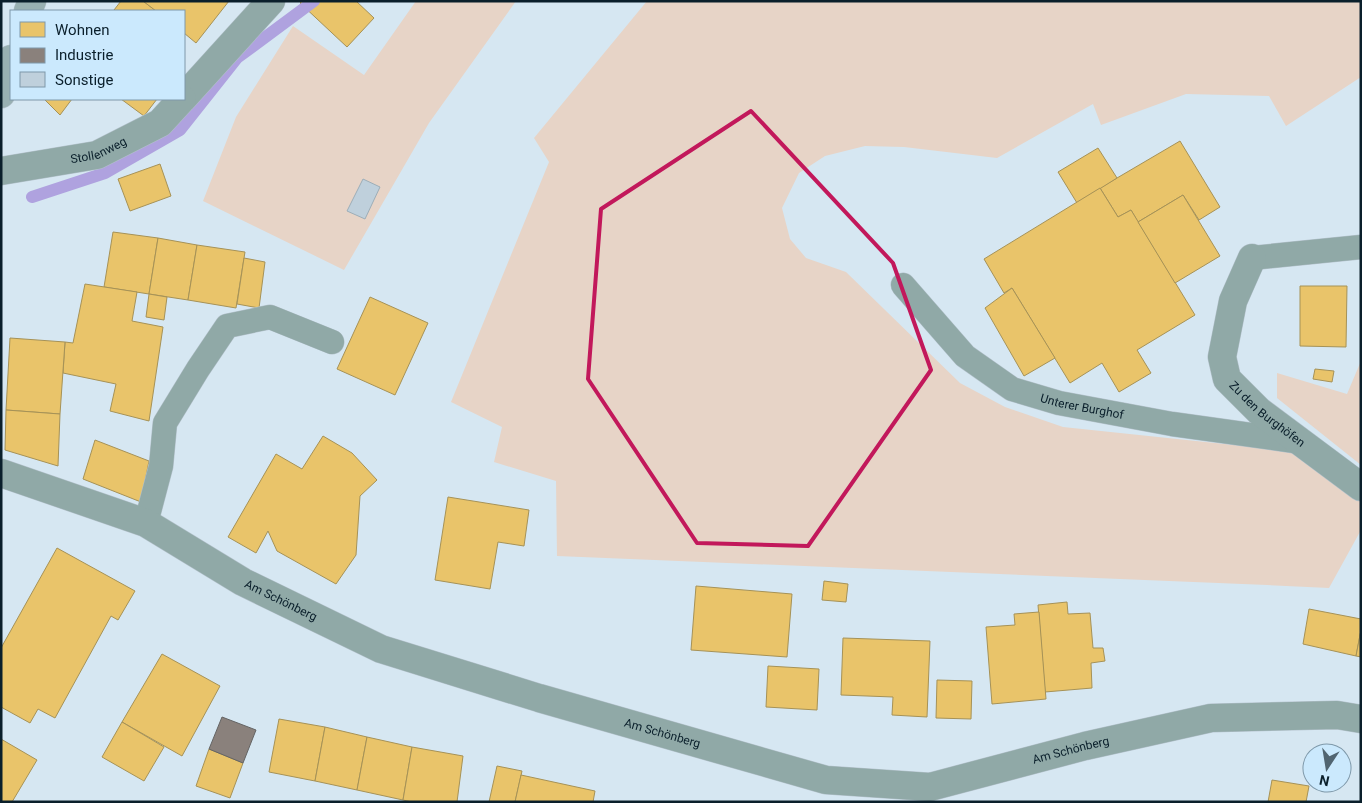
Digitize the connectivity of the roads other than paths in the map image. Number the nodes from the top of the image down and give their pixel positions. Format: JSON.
{"nodes":[{"id":1,"x":271,"y":1,"type":"edge"},
{"id":2,"x":10,"y":62,"type":"edge"},
{"id":3,"x":1,"y":94,"type":"edge"},
{"id":4,"x":185,"y":96,"type":"edge"},
{"id":5,"x":181,"y":100,"type":"edge"},
{"id":6,"x":1,"y":171,"type":"edge"},
{"id":7,"x":1361,"y":247,"type":"edge"},
{"id":8,"x":1252,"y":258,"type":"joint"},
{"id":9,"x":904,"y":285,"type":"dead end"},
{"id":10,"x":332,"y":342,"type":"dead end"},
{"id":11,"x":1301,"y":442,"type":"junction"},
{"id":12,"x":1,"y":473,"type":"edge"},
{"id":13,"x":1361,"y":487,"type":"edge"},
{"id":14,"x":146,"y":523,"type":"junction"},
{"id":15,"x":1361,"y":719,"type":"edge"}],
"edges":[{"from":1,"to":4,"type":"street","name":"Stollenweg"},
{"from":2,"to":3,"type":"main road"},
{"from":5,"to":6,"type":"street","name":"Stollenweg"},
{"from":7,"to":8,"type":"lane"},
{"from":8,"to":11,"type":"street","name":"Zu den Burghöfen"},
{"from":9,"to":11,"type":"lane","name":"Unterer Burghof"},
{"from":10,"to":14,"type":"lane"},
{"from":11,"to":13,"type":"street","name":"Zu den Burghöfen"},
{"from":12,"to":14,"type":"street","name":"Am Schönberg"},
{"from":14,"to":15,"type":"street","name":"Am Schönberg"}]}
